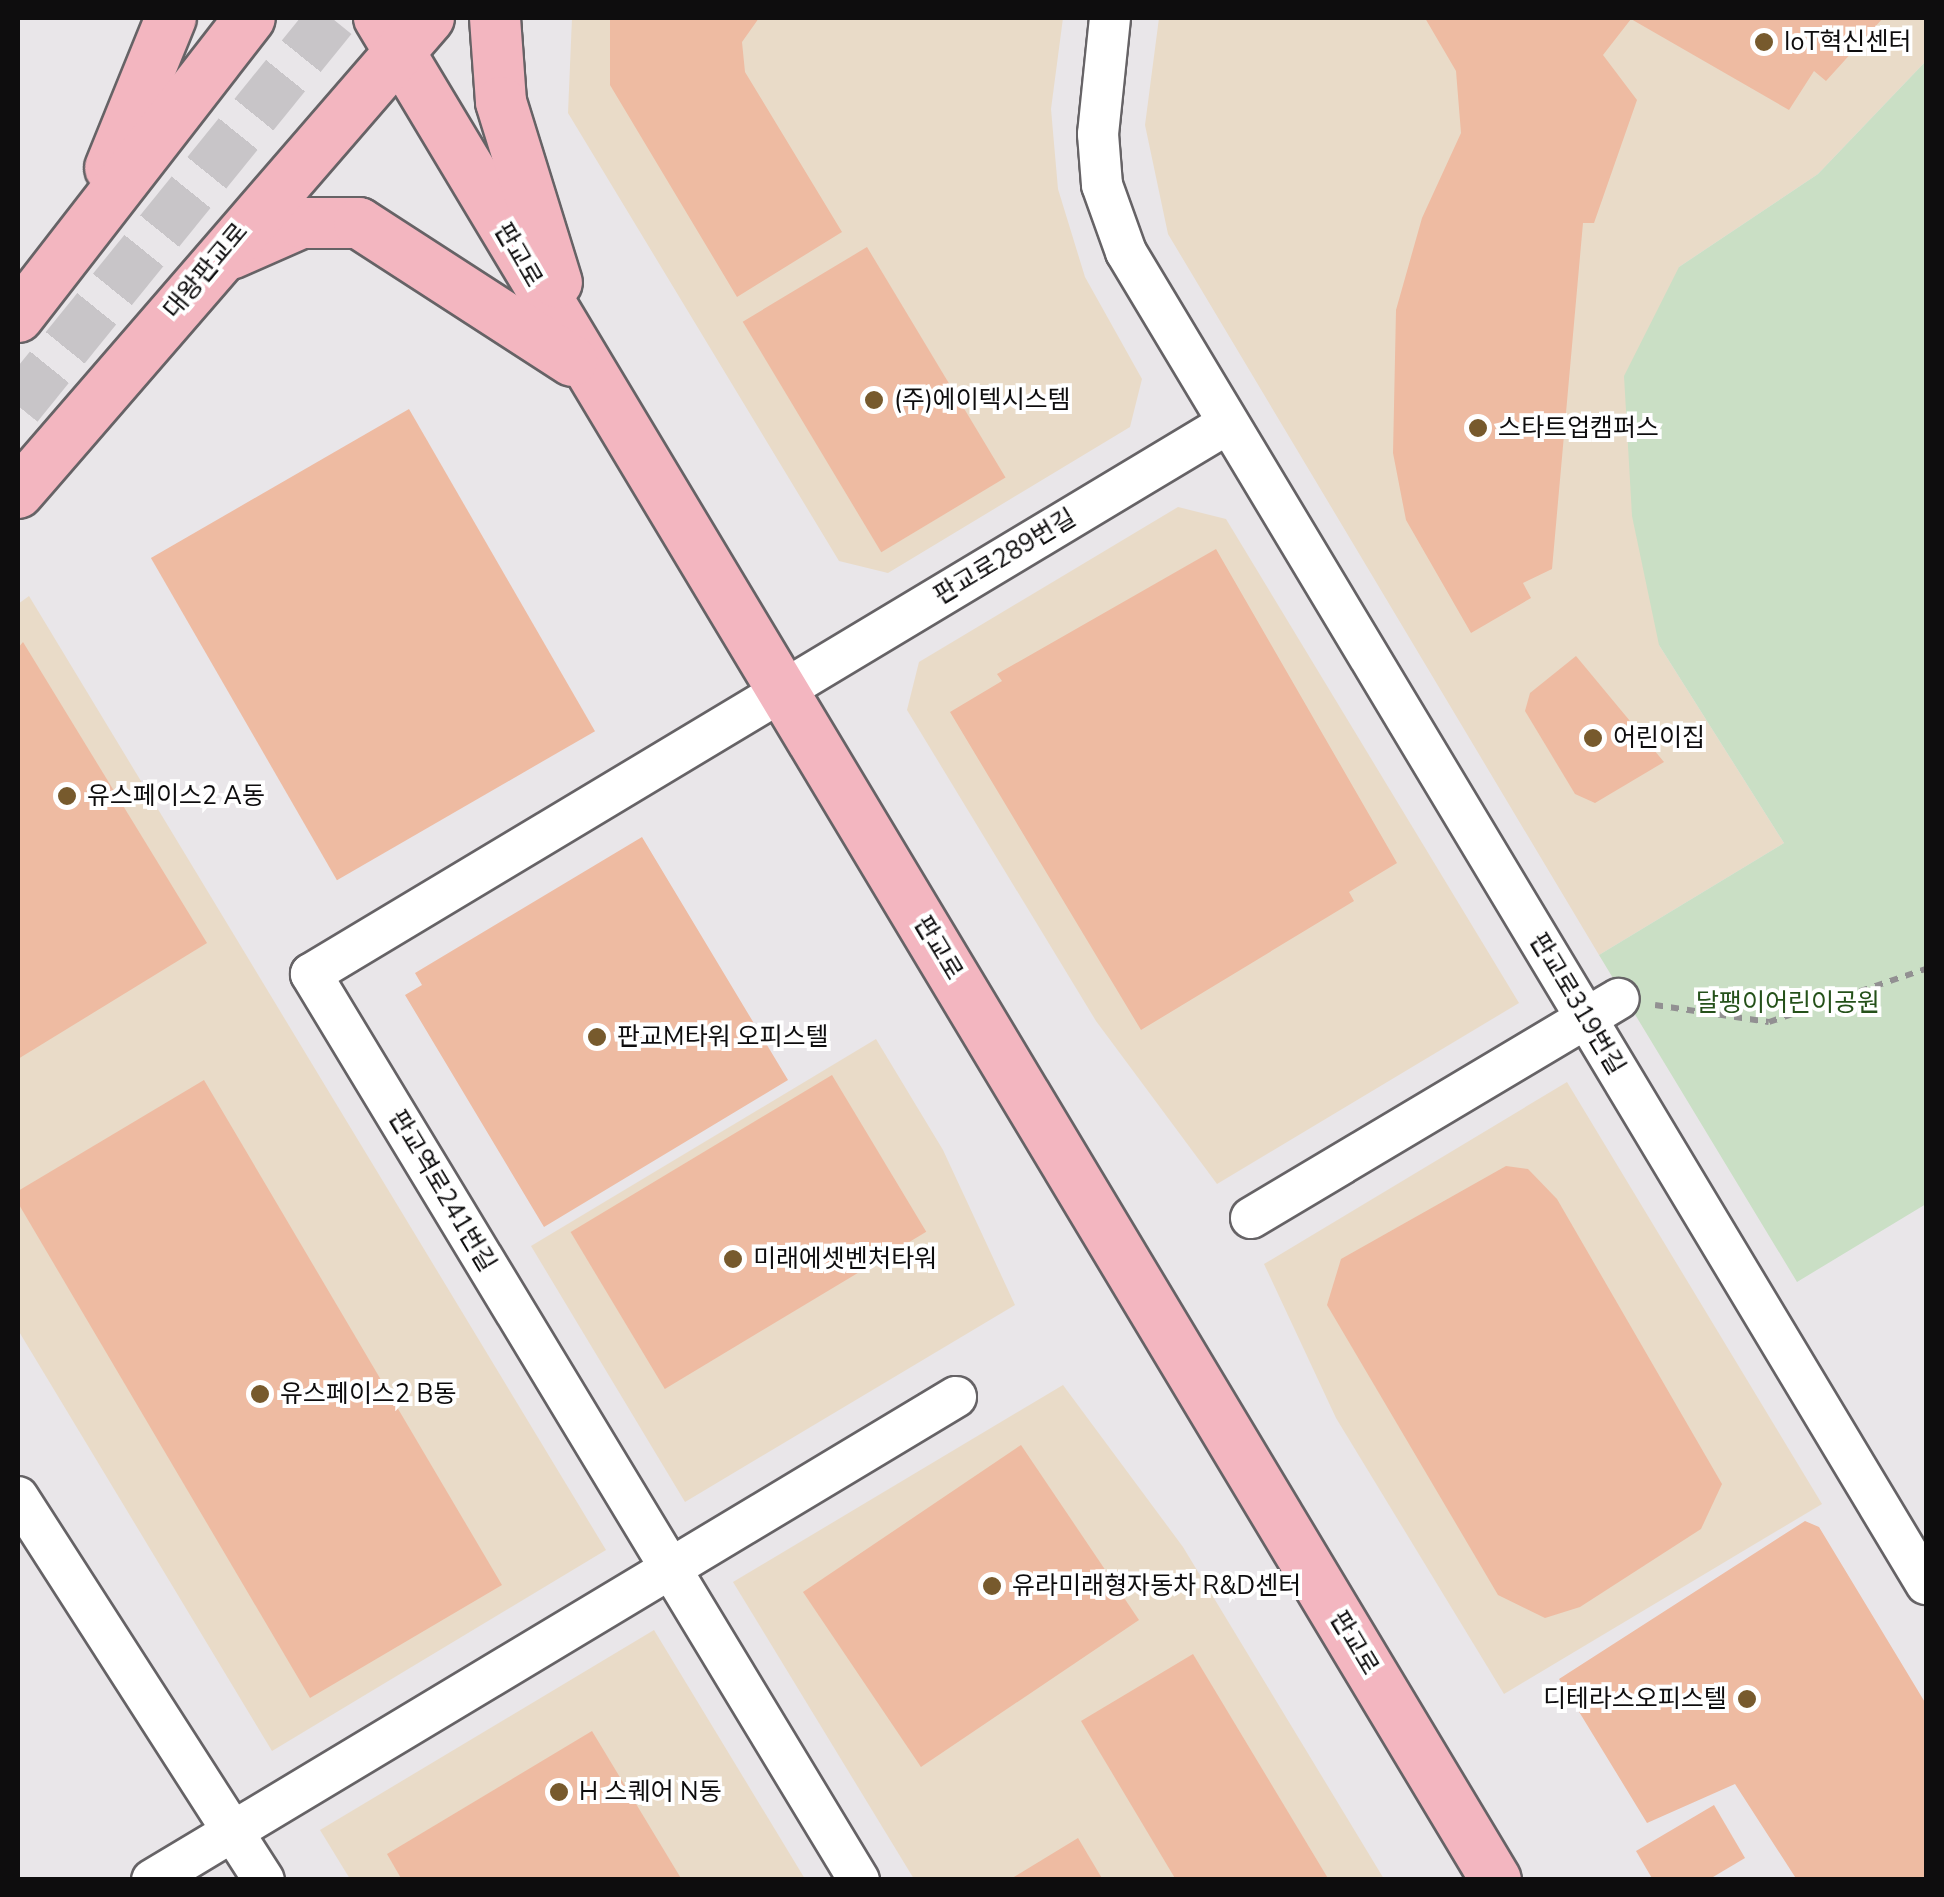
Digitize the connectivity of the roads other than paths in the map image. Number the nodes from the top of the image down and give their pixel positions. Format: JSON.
{"nodes":[{"id":1,"x":171,"y":18,"type":"edge"},
{"id":2,"x":250,"y":18,"type":"edge"},
{"id":3,"x":495,"y":18,"type":"edge"},
{"id":4,"x":1110,"y":18,"type":"edge"},
{"id":5,"x":403,"y":29,"type":"edge"},
{"id":6,"x":68,"y":258,"type":"junction"},
{"id":7,"x":206,"y":271,"type":"junction"},
{"id":8,"x":18,"y":318,"type":"edge"},
{"id":9,"x":584,"y":369,"type":"junction"},
{"id":10,"x":1227,"y":424,"type":"junction"},
{"id":11,"x":18,"y":493,"type":"edge"},
{"id":12,"x":783,"y":690,"type":"junction"},
{"id":13,"x":1619,"y":999,"type":"road end"},
{"id":14,"x":1251,"y":1218,"type":"dead end"},
{"id":15,"x":956,"y":1398,"type":"dead end"},
{"id":16,"x":18,"y":1496,"type":"edge"},
{"id":17,"x":1926,"y":1584,"type":"edge"},
{"id":18,"x":234,"y":1831,"type":"junction"},
{"id":19,"x":152,"y":1880,"type":"edge"},
{"id":20,"x":264,"y":1880,"type":"edge"},
{"id":21,"x":859,"y":1880,"type":"edge"},
{"id":22,"x":1496,"y":1880,"type":"edge"}],
"edges":[{"from":1,"to":6,"type":"main road"},
{"from":2,"to":6,"type":"main road"},
{"from":3,"to":9,"type":"main road"},
{"from":4,"to":10,"type":"street","name":"판교로319번길"},
{"from":5,"to":7,"type":"main road","name":"대왕판교로"},
{"from":5,"to":9,"type":"main road","name":"판교로"},
{"from":6,"to":8,"type":"main road"},
{"from":7,"to":9,"type":"main road"},
{"from":7,"to":11,"type":"main road","name":"대왕판교로"},
{"from":9,"to":12,"type":"main road","name":"판교로"},
{"from":10,"to":12,"type":"street","name":"판교로289번길"},
{"from":10,"to":17,"type":"street","name":"판교로319번길"},
{"from":12,"to":21,"type":"street","name":"판교역로241번길"},
{"from":12,"to":22,"type":"main road","name":"판교로"},
{"from":13,"to":14,"type":"street"},
{"from":15,"to":18,"type":"street"},
{"from":16,"to":18,"type":"street"},
{"from":18,"to":19,"type":"street"},
{"from":18,"to":20,"type":"street"}]}
